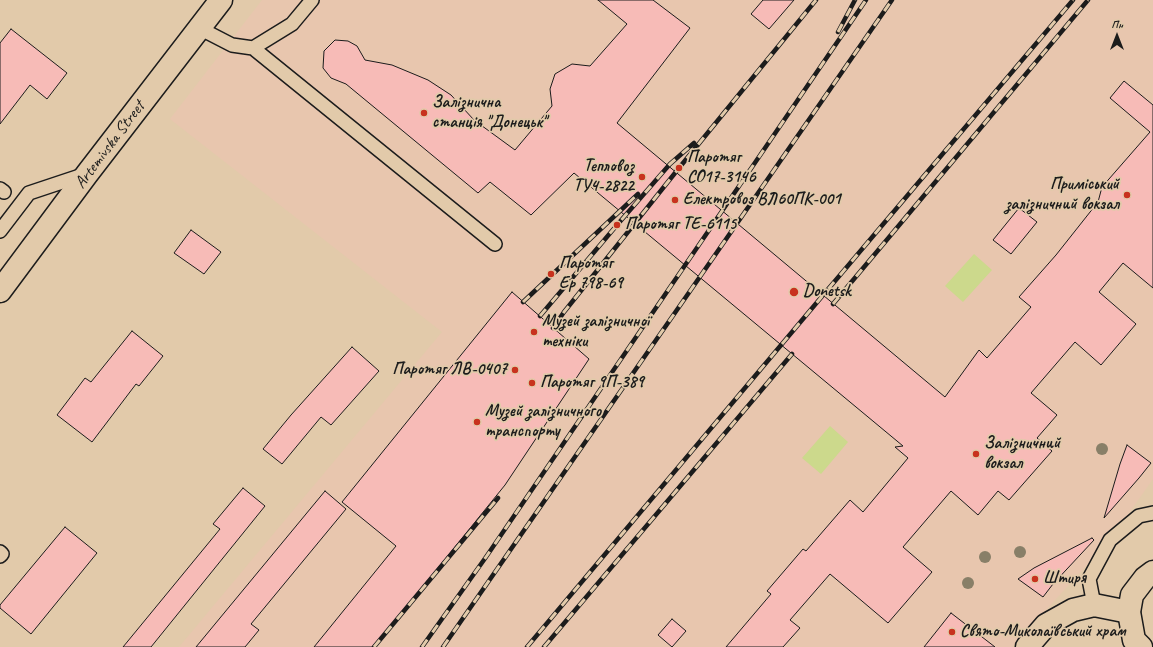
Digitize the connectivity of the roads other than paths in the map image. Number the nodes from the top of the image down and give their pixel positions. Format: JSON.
{"nodes":[{"id":1,"x":221,"y":0,"type":"edge"},
{"id":2,"x":312,"y":0,"type":"edge"},
{"id":3,"x":199,"y":28,"type":"junction"},
{"id":4,"x":253,"y":48,"type":"junction"},
{"id":5,"x":87,"y":174,"type":"junction"},
{"id":6,"x":0,"y":231,"type":"edge"},
{"id":7,"x":495,"y":244,"type":"dead end"},
{"id":8,"x":0,"y":291,"type":"edge"},
{"id":9,"x":1153,"y":513,"type":"edge"},
{"id":10,"x":0,"y":552,"type":"edge"},
{"id":11,"x":0,"y":556,"type":"edge"},
{"id":12,"x":1153,"y":572,"type":"edge"},
{"id":13,"x":1094,"y":605,"type":"junction"},
{"id":14,"x":1128,"y":612,"type":"junction"},
{"id":15,"x":1027,"y":647,"type":"edge"},
{"id":16,"x":1140,"y":647,"type":"edge"}],
"edges":[{"from":1,"to":3,"type":"main road","name":"Artemivska Street"},
{"from":2,"to":4,"type":"lane"},
{"from":3,"to":4,"type":"lane"},
{"from":3,"to":5,"type":"main road","name":"Artemivska Street"},
{"from":4,"to":7,"type":"lane"},
{"from":5,"to":6,"type":"lane"},
{"from":5,"to":8,"type":"main road","name":"Artemivska Street"},
{"from":9,"to":13,"type":"lane"},
{"from":10,"to":11,"type":"lane"},
{"from":12,"to":14,"type":"main road"},
{"from":13,"to":14,"type":"main road"},
{"from":13,"to":15,"type":"main road"},
{"from":14,"to":16,"type":"main road"}]}
